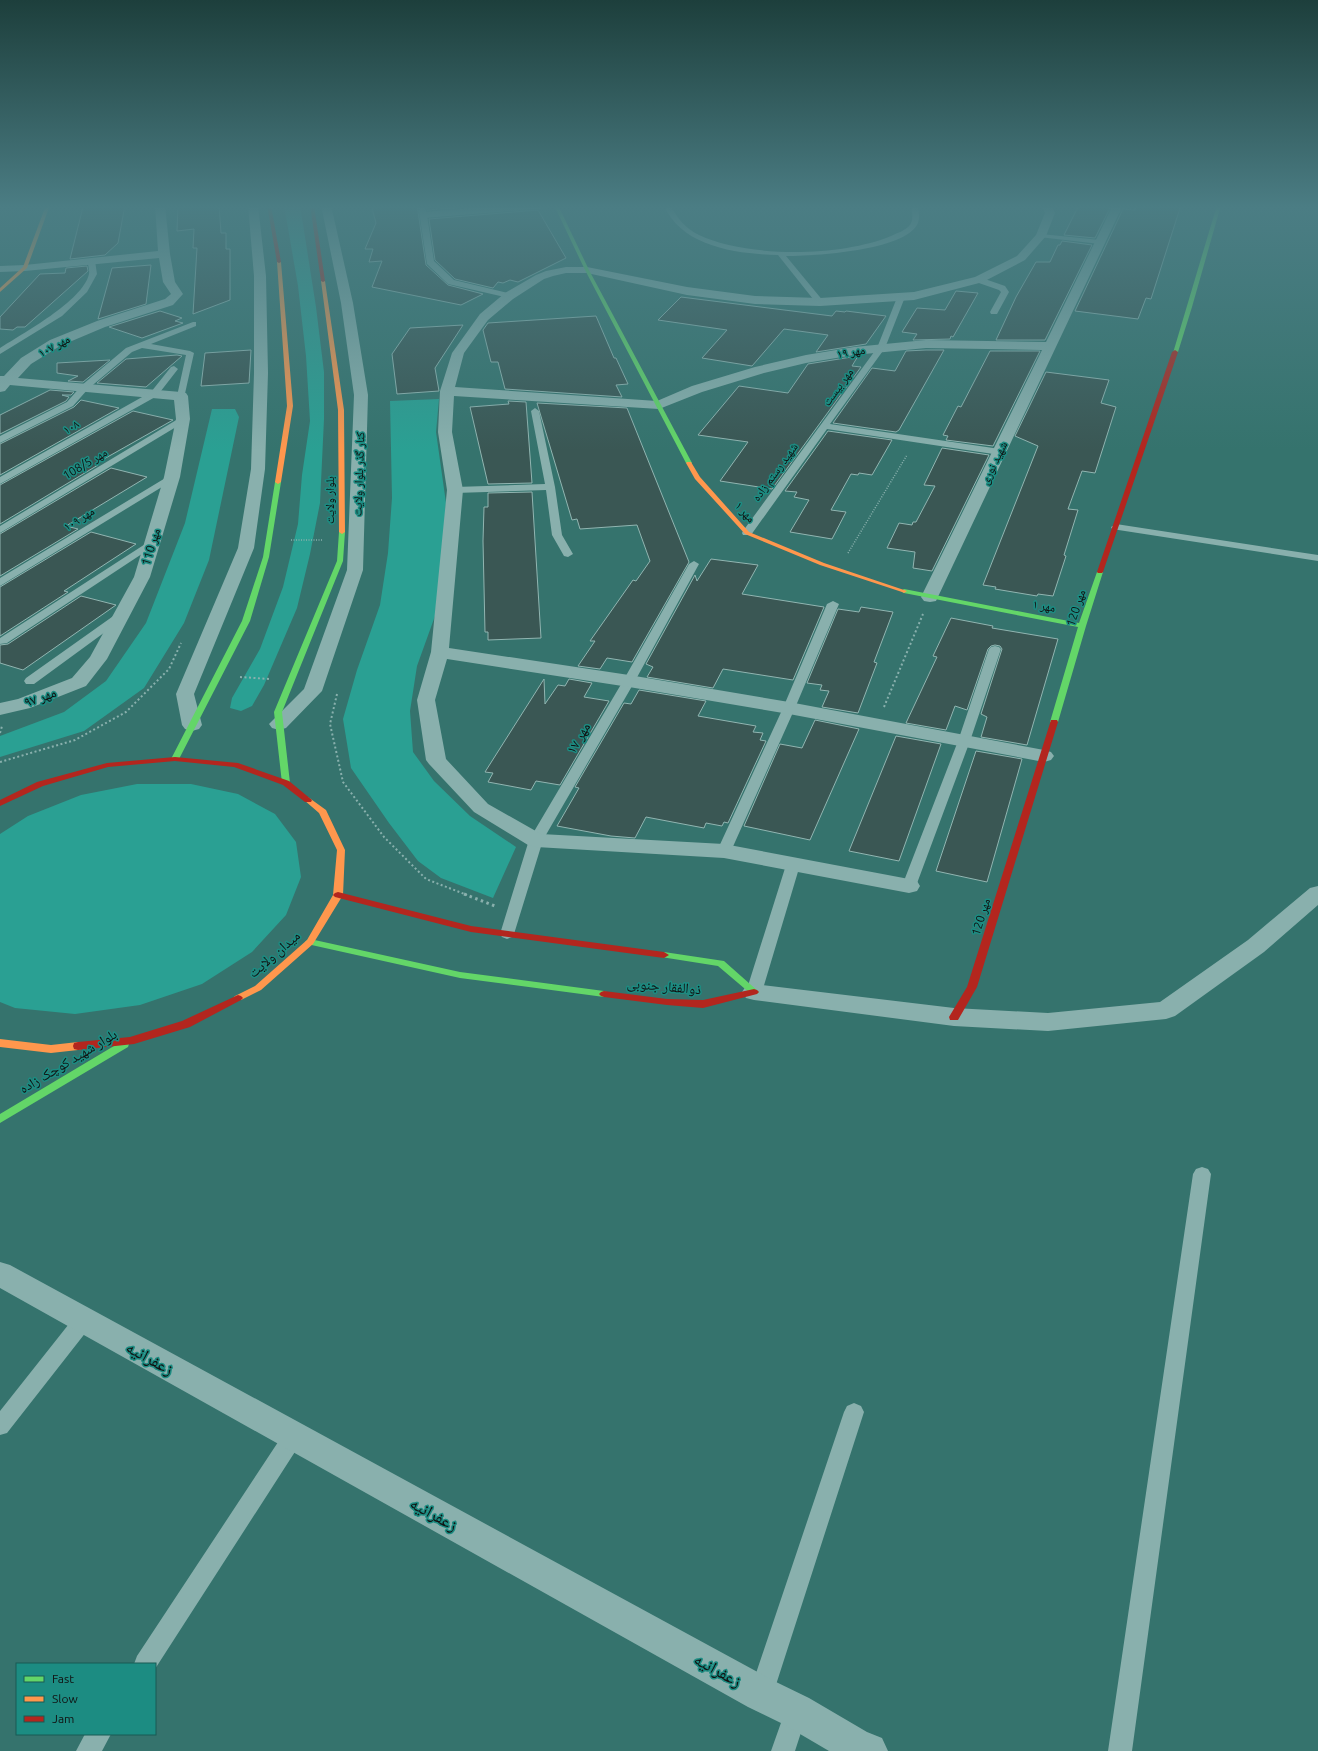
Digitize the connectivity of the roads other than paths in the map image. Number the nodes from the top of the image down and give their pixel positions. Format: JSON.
{"nodes":[{"id":1,"x":86,"y":287,"type":"edge"},
{"id":2,"x":172,"y":287,"type":"edge"},
{"id":3,"x":260,"y":287,"type":"edge"},
{"id":4,"x":282,"y":287,"type":"edge"},
{"id":5,"x":324,"y":287,"type":"edge"},
{"id":6,"x":344,"y":287,"type":"edge"},
{"id":7,"x":471,"y":287,"type":"edge"},
{"id":8,"x":524,"y":287,"type":"edge"},
{"id":9,"x":596,"y":287,"type":"edge"},
{"id":10,"x":683,"y":287,"type":"edge"},
{"id":11,"x":808,"y":287,"type":"edge"},
{"id":12,"x":952,"y":287,"type":"edge"},
{"id":13,"x":998,"y":287,"type":"edge"},
{"id":14,"x":1079,"y":287,"type":"edge"},
{"id":15,"x":1196,"y":287,"type":"edge"},
{"id":16,"x":509,"y":296,"type":"junction"},
{"id":17,"x":902,"y":297,"type":"junction"},
{"id":18,"x":820,"y":302,"type":"junction"},
{"id":19,"x":994,"y":312,"type":"dead end"},
{"id":20,"x":192,"y":324,"type":"dead end"},
{"id":21,"x":142,"y":345,"type":"junction"},
{"id":22,"x":1050,"y":346,"type":"junction"},
{"id":23,"x":881,"y":348,"type":"junction"},
{"id":24,"x":0,"y":352,"type":"edge"},
{"id":25,"x":174,"y":369,"type":"dead end"},
{"id":26,"x":2,"y":383,"type":"edge"},
{"id":27,"x":85,"y":387,"type":"junction"},
{"id":28,"x":447,"y":391,"type":"junction"},
{"id":29,"x":154,"y":394,"type":"junction"},
{"id":30,"x":181,"y":396,"type":"junction"},
{"id":31,"x":659,"y":405,"type":"junction"},
{"id":32,"x":535,"y":411,"type":"dead end"},
{"id":33,"x":183,"y":419,"type":"junction"},
{"id":34,"x":825,"y":426,"type":"junction"},
{"id":35,"x":0,"y":440,"type":"edge"},
{"id":36,"x":1000,"y":452,"type":"junction"},
{"id":37,"x":172,"y":477,"type":"junction"},
{"id":38,"x":0,"y":481,"type":"edge"},
{"id":39,"x":550,"y":487,"type":"junction"},
{"id":40,"x":455,"y":490,"type":"junction"},
{"id":41,"x":1116,"y":527,"type":"junction"},
{"id":42,"x":0,"y":530,"type":"edge"},
{"id":43,"x":747,"y":533,"type":"junction"},
{"id":44,"x":153,"y":542,"type":"junction"},
{"id":45,"x":568,"y":554,"type":"dead end"},
{"id":46,"x":1318,"y":558,"type":"edge"},
{"id":47,"x":694,"y":564,"type":"dead end"},
{"id":48,"x":0,"y":583,"type":"edge"},
{"id":49,"x":930,"y":597,"type":"junction"},
{"id":50,"x":833,"y":604,"type":"dead end"},
{"id":51,"x":123,"y":614,"type":"junction"},
{"id":52,"x":1082,"y":626,"type":"junction"},
{"id":53,"x":3,"y":641,"type":"dead end"},
{"id":54,"x":995,"y":649,"type":"dead end"},
{"id":55,"x":440,"y":652,"type":"junction"},
{"id":56,"x":30,"y":681,"type":"dead end"},
{"id":57,"x":629,"y":681,"type":"junction"},
{"id":58,"x":79,"y":682,"type":"joint"},
{"id":59,"x":789,"y":708,"type":"junction"},
{"id":60,"x":0,"y":709,"type":"edge"},
{"id":61,"x":279,"y":724,"type":"junction"},
{"id":62,"x":192,"y":725,"type":"junction"},
{"id":63,"x":964,"y":741,"type":"junction"},
{"id":64,"x":1044,"y":756,"type":"junction"},
{"id":65,"x":174,"y":759,"type":"junction"},
{"id":66,"x":286,"y":783,"type":"junction"},
{"id":67,"x":0,"y":803,"type":"edge"},
{"id":68,"x":536,"y":840,"type":"junction"},
{"id":69,"x":724,"y":851,"type":"junction"},
{"id":70,"x":793,"y":865,"type":"junction"},
{"id":71,"x":909,"y":886,"type":"joint"},
{"id":72,"x":1318,"y":893,"type":"edge"},
{"id":73,"x":338,"y":895,"type":"junction"},
{"id":74,"x":507,"y":934,"type":"junction"},
{"id":75,"x":310,"y":942,"type":"junction"},
{"id":76,"x":754,"y":992,"type":"junction"},
{"id":77,"x":954,"y":1017,"type":"junction"},
{"id":78,"x":130,"y":1040,"type":"junction"},
{"id":79,"x":0,"y":1043,"type":"edge"},
{"id":80,"x":0,"y":1118,"type":"edge"},
{"id":81,"x":1202,"y":1174,"type":"dead end"},
{"id":82,"x":0,"y":1274,"type":"edge"},
{"id":83,"x":83,"y":1321,"type":"junction"},
{"id":84,"x":854,"y":1412,"type":"dead end"},
{"id":85,"x":0,"y":1426,"type":"edge"},
{"id":86,"x":293,"y":1437,"type":"junction"},
{"id":87,"x":146,"y":1663,"type":"edge"},
{"id":88,"x":761,"y":1694,"type":"junction"},
{"id":89,"x":796,"y":1711,"type":"junction"},
{"id":90,"x":99,"y":1735,"type":"edge"},
{"id":91,"x":88,"y":1751,"type":"edge"},
{"id":92,"x":784,"y":1751,"type":"edge"},
{"id":93,"x":869,"y":1751,"type":"edge"},
{"id":94,"x":1120,"y":1751,"type":"edge"}],
"edges":[{"from":1,"to":24,"type":"lane"},
{"from":2,"to":26,"type":"street","name":"مهر ۱۰۷"},
{"from":3,"to":62,"type":"street"},
{"from":4,"to":62,"type":"street"},
{"from":5,"to":61,"type":"street","name":"بلوار ولایت"},
{"from":6,"to":61,"type":"street","name":"کنار گذر بلوار ولایت"},
{"from":7,"to":16,"type":"lane"},
{"from":8,"to":16,"type":"street"},
{"from":9,"to":31,"type":"street","name":"مهر ۱"},
{"from":10,"to":18,"type":"street"},
{"from":11,"to":18,"type":"lane"},
{"from":12,"to":17,"type":"street"},
{"from":13,"to":19,"type":"lane"},
{"from":14,"to":22,"type":"street","name":"شهید نوری"},
{"from":15,"to":41,"type":"street","name":"مهر 120"},
{"from":16,"to":28,"type":"street"},
{"from":17,"to":18,"type":"street"},
{"from":17,"to":23,"type":"lane","name":"مهر بیست"},
{"from":20,"to":21,"type":"lane"},
{"from":21,"to":27,"type":"lane"},
{"from":21,"to":30,"type":"lane"},
{"from":22,"to":23,"type":"street","name":"مهر ۱۹"},
{"from":22,"to":36,"type":"street","name":"شهید نوری"},
{"from":23,"to":31,"type":"street","name":"مهر ۱۹"},
{"from":23,"to":34,"type":"lane","name":"مهر بیست"},
{"from":25,"to":29,"type":"lane"},
{"from":26,"to":27,"type":"street"},
{"from":27,"to":29,"type":"street"},
{"from":27,"to":35,"type":"lane"},
{"from":28,"to":31,"type":"street"},
{"from":28,"to":40,"type":"street"},
{"from":29,"to":30,"type":"street"},
{"from":29,"to":38,"type":"lane","name":"۱۰۸"},
{"from":30,"to":33,"type":"street","name":"مهر 110"},
{"from":31,"to":43,"type":"street","name":"مهر ۱"},
{"from":32,"to":39,"type":"lane"},
{"from":33,"to":37,"type":"street","name":"مهر 110"},
{"from":33,"to":42,"type":"lane","name":"مهر 108/5"},
{"from":34,"to":36,"type":"lane"},
{"from":34,"to":43,"type":"lane","name":"شهید رستم زاده"},
{"from":36,"to":49,"type":"street","name":"شهید نوری"},
{"from":37,"to":44,"type":"street","name":"مهر 110"},
{"from":37,"to":48,"type":"lane","name":"مهر ۱۰۹"},
{"from":39,"to":40,"type":"lane"},
{"from":39,"to":45,"type":"lane"},
{"from":40,"to":55,"type":"street"},
{"from":41,"to":46,"type":"lane"},
{"from":41,"to":52,"type":"street","name":"مهر 120"},
{"from":43,"to":49,"type":"street","name":"مهر ۱"},
{"from":44,"to":51,"type":"street","name":"مهر 110"},
{"from":44,"to":53,"type":"lane"},
{"from":47,"to":57,"type":"lane","name":"مهر ۱۷"},
{"from":49,"to":52,"type":"street","name":"مهر ۱"},
{"from":50,"to":59,"type":"lane"},
{"from":51,"to":56,"type":"lane"},
{"from":51,"to":58,"type":"street","name":"مهر 110"},
{"from":52,"to":64,"type":"street","name":"مهر 120"},
{"from":54,"to":63,"type":"lane"},
{"from":55,"to":57,"type":"street"},
{"from":55,"to":68,"type":"street"},
{"from":57,"to":59,"type":"street"},
{"from":57,"to":68,"type":"lane","name":"مهر ۱۷"},
{"from":58,"to":60,"type":"street","name":"مهر ۹۷"},
{"from":59,"to":63,"type":"street"},
{"from":59,"to":69,"type":"lane"},
{"from":61,"to":66,"type":"street","name":"بلوار ولایت"},
{"from":62,"to":65,"type":"street"},
{"from":63,"to":64,"type":"street"},
{"from":63,"to":71,"type":"lane"},
{"from":64,"to":77,"type":"street","name":"مهر 120"},
{"from":65,"to":66,"type":"street","name":"میدان ولایت"},
{"from":65,"to":67,"type":"street","name":"میدان ولایت"},
{"from":66,"to":73,"type":"street","name":"میدان ولایت"},
{"from":68,"to":69,"type":"street"},
{"from":68,"to":74,"type":"lane","name":"مهر ۱۷"},
{"from":69,"to":70,"type":"street"},
{"from":70,"to":71,"type":"street"},
{"from":70,"to":76,"type":"lane"},
{"from":72,"to":77,"type":"street"},
{"from":73,"to":74,"type":"street","name":"ذوالفقار جنوبی"},
{"from":73,"to":75,"type":"street","name":"میدان ولایت"},
{"from":74,"to":76,"type":"street","name":"ذوالفقار جنوبی"},
{"from":75,"to":76,"type":"street","name":"ذوالفقار جنوبی"},
{"from":75,"to":78,"type":"street","name":"میدان ولایت"},
{"from":76,"to":77,"type":"street"},
{"from":78,"to":79,"type":"street","name":"میدان ولایت"},
{"from":78,"to":80,"type":"street","name":"بلوار شهید کوچک زاده"},
{"from":81,"to":94,"type":"lane"},
{"from":82,"to":83,"type":"street","name":"زعفرانیه"},
{"from":83,"to":85,"type":"lane"},
{"from":83,"to":86,"type":"street","name":"زعفرانیه"},
{"from":84,"to":88,"type":"lane"},
{"from":86,"to":87,"type":"lane"},
{"from":86,"to":88,"type":"street","name":"زعفرانیه"},
{"from":88,"to":89,"type":"street","name":"زعفرانیه"},
{"from":89,"to":92,"type":"lane"},
{"from":89,"to":93,"type":"street","name":"زعفرانیه"},
{"from":90,"to":91,"type":"lane"}]}
